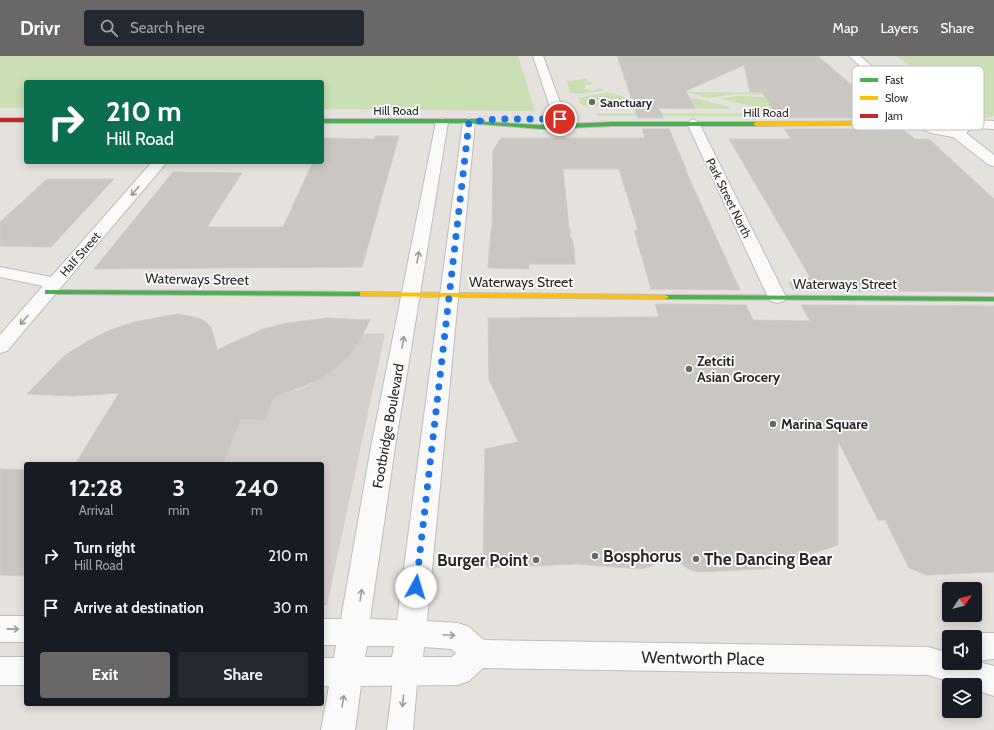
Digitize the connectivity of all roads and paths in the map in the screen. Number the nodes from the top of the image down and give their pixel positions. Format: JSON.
{"nodes":[{"id":1,"x":538,"y":56,"type":"edge"},
{"id":2,"x":854,"y":56,"type":"edge"},
{"id":3,"x":865,"y":66,"type":"edge"},
{"id":4,"x":560,"y":119,"type":"junction"},
{"id":5,"x":0,"y":120,"type":"edge"},
{"id":6,"x":24,"y":120,"type":"edge"},
{"id":7,"x":324,"y":121,"type":"edge"},
{"id":8,"x":852,"y":121,"type":"edge"},
{"id":9,"x":442,"y":122,"type":"junction"},
{"id":10,"x":469,"y":122,"type":"junction"},
{"id":11,"x":613,"y":124,"type":"junction"},
{"id":12,"x":693,"y":124,"type":"junction"},
{"id":13,"x":994,"y":125,"type":"edge"},
{"id":14,"x":984,"y":126,"type":"edge"},
{"id":15,"x":960,"y":130,"type":"edge"},
{"id":16,"x":994,"y":162,"type":"edge"},
{"id":17,"x":158,"y":164,"type":"edge"},
{"id":18,"x":0,"y":272,"type":"edge"},
{"id":19,"x":51,"y":288,"type":"junction"},
{"id":20,"x":412,"y":295,"type":"junction"},
{"id":21,"x":449,"y":296,"type":"junction"},
{"id":22,"x":777,"y":297,"type":"junction"},
{"id":23,"x":994,"y":299,"type":"edge"},
{"id":24,"x":0,"y":347,"type":"edge"},
{"id":25,"x":0,"y":629,"type":"edge"},
{"id":26,"x":24,"y":629,"type":"edge"},
{"id":27,"x":324,"y":632,"type":"edge"},
{"id":28,"x":355,"y":633,"type":"junction"},
{"id":29,"x":411,"y":633,"type":"junction"},
{"id":30,"x":994,"y":646,"type":"edge"},
{"id":31,"x":982,"y":647,"type":"edge"},
{"id":32,"x":477,"y":654,"type":"junction"},
{"id":33,"x":939,"y":658,"type":"edge"},
{"id":34,"x":0,"y":671,"type":"edge"},
{"id":35,"x":24,"y":671,"type":"edge"},
{"id":36,"x":335,"y":672,"type":"edge"},
{"id":37,"x":406,"y":672,"type":"junction"},
{"id":38,"x":994,"y":681,"type":"edge"},
{"id":39,"x":338,"y":730,"type":"edge"},
{"id":40,"x":400,"y":730,"type":"edge"}],
"edges":[{"from":1,"to":4,"type":"street"},
{"from":2,"to":3,"type":"street"},
{"from":4,"to":10,"type":"street","name":"Hill Road"},
{"from":4,"to":11,"type":"street","name":"Hill Road"},
{"from":5,"to":6,"type":"street"},
{"from":7,"to":9,"type":"street","name":"Hill Road"},
{"from":8,"to":12,"type":"street","name":"Hill Road"},
{"from":9,"to":10,"type":"street","name":"Hill Road"},
{"from":20,"to":9,"type":"street","name":"Footbridge Boulevard","one_way":true},
{"from":10,"to":11,"type":"street","name":"Hill Road"},
{"from":10,"to":21,"type":"street"},
{"from":11,"to":12,"type":"street","name":"Hill Road"},
{"from":12,"to":22,"type":"street","name":"Park Street North"},
{"from":13,"to":14,"type":"street"},
{"from":15,"to":16,"type":"street"},
{"from":17,"to":19,"type":"street","name":"Half Street","one_way":true},
{"from":18,"to":19,"type":"street"},
{"from":19,"to":20,"type":"street","name":"Waterways Street"},
{"from":19,"to":24,"type":"street","name":"Half Street","one_way":true},
{"from":20,"to":21,"type":"street","name":"Waterways Street"},
{"from":28,"to":20,"type":"street","name":"Footbridge Boulevard","one_way":true},
{"from":21,"to":22,"type":"street","name":"Waterways Street"},
{"from":21,"to":29,"type":"street"},
{"from":22,"to":23,"type":"street","name":"Waterways Street"},
{"from":25,"to":26,"type":"street","one_way":true},
{"from":27,"to":28,"type":"street"},
{"from":28,"to":29,"type":"street"},
{"from":28,"to":36,"type":"street","name":"Footbridge Boulevard"},
{"from":29,"to":32,"type":"street","one_way":true},
{"from":29,"to":37,"type":"street"},
{"from":30,"to":31,"type":"street"},
{"from":32,"to":33,"type":"street","name":"Wentworth Place"},
{"from":32,"to":37,"type":"street"},
{"from":33,"to":38,"type":"street","name":"Wentworth Place"},
{"from":34,"to":35,"type":"street"},
{"from":36,"to":37,"type":"street"},
{"from":39,"to":36,"type":"street","name":"Footbridge Boulevard","one_way":true},
{"from":37,"to":40,"type":"lane","one_way":true}]}
